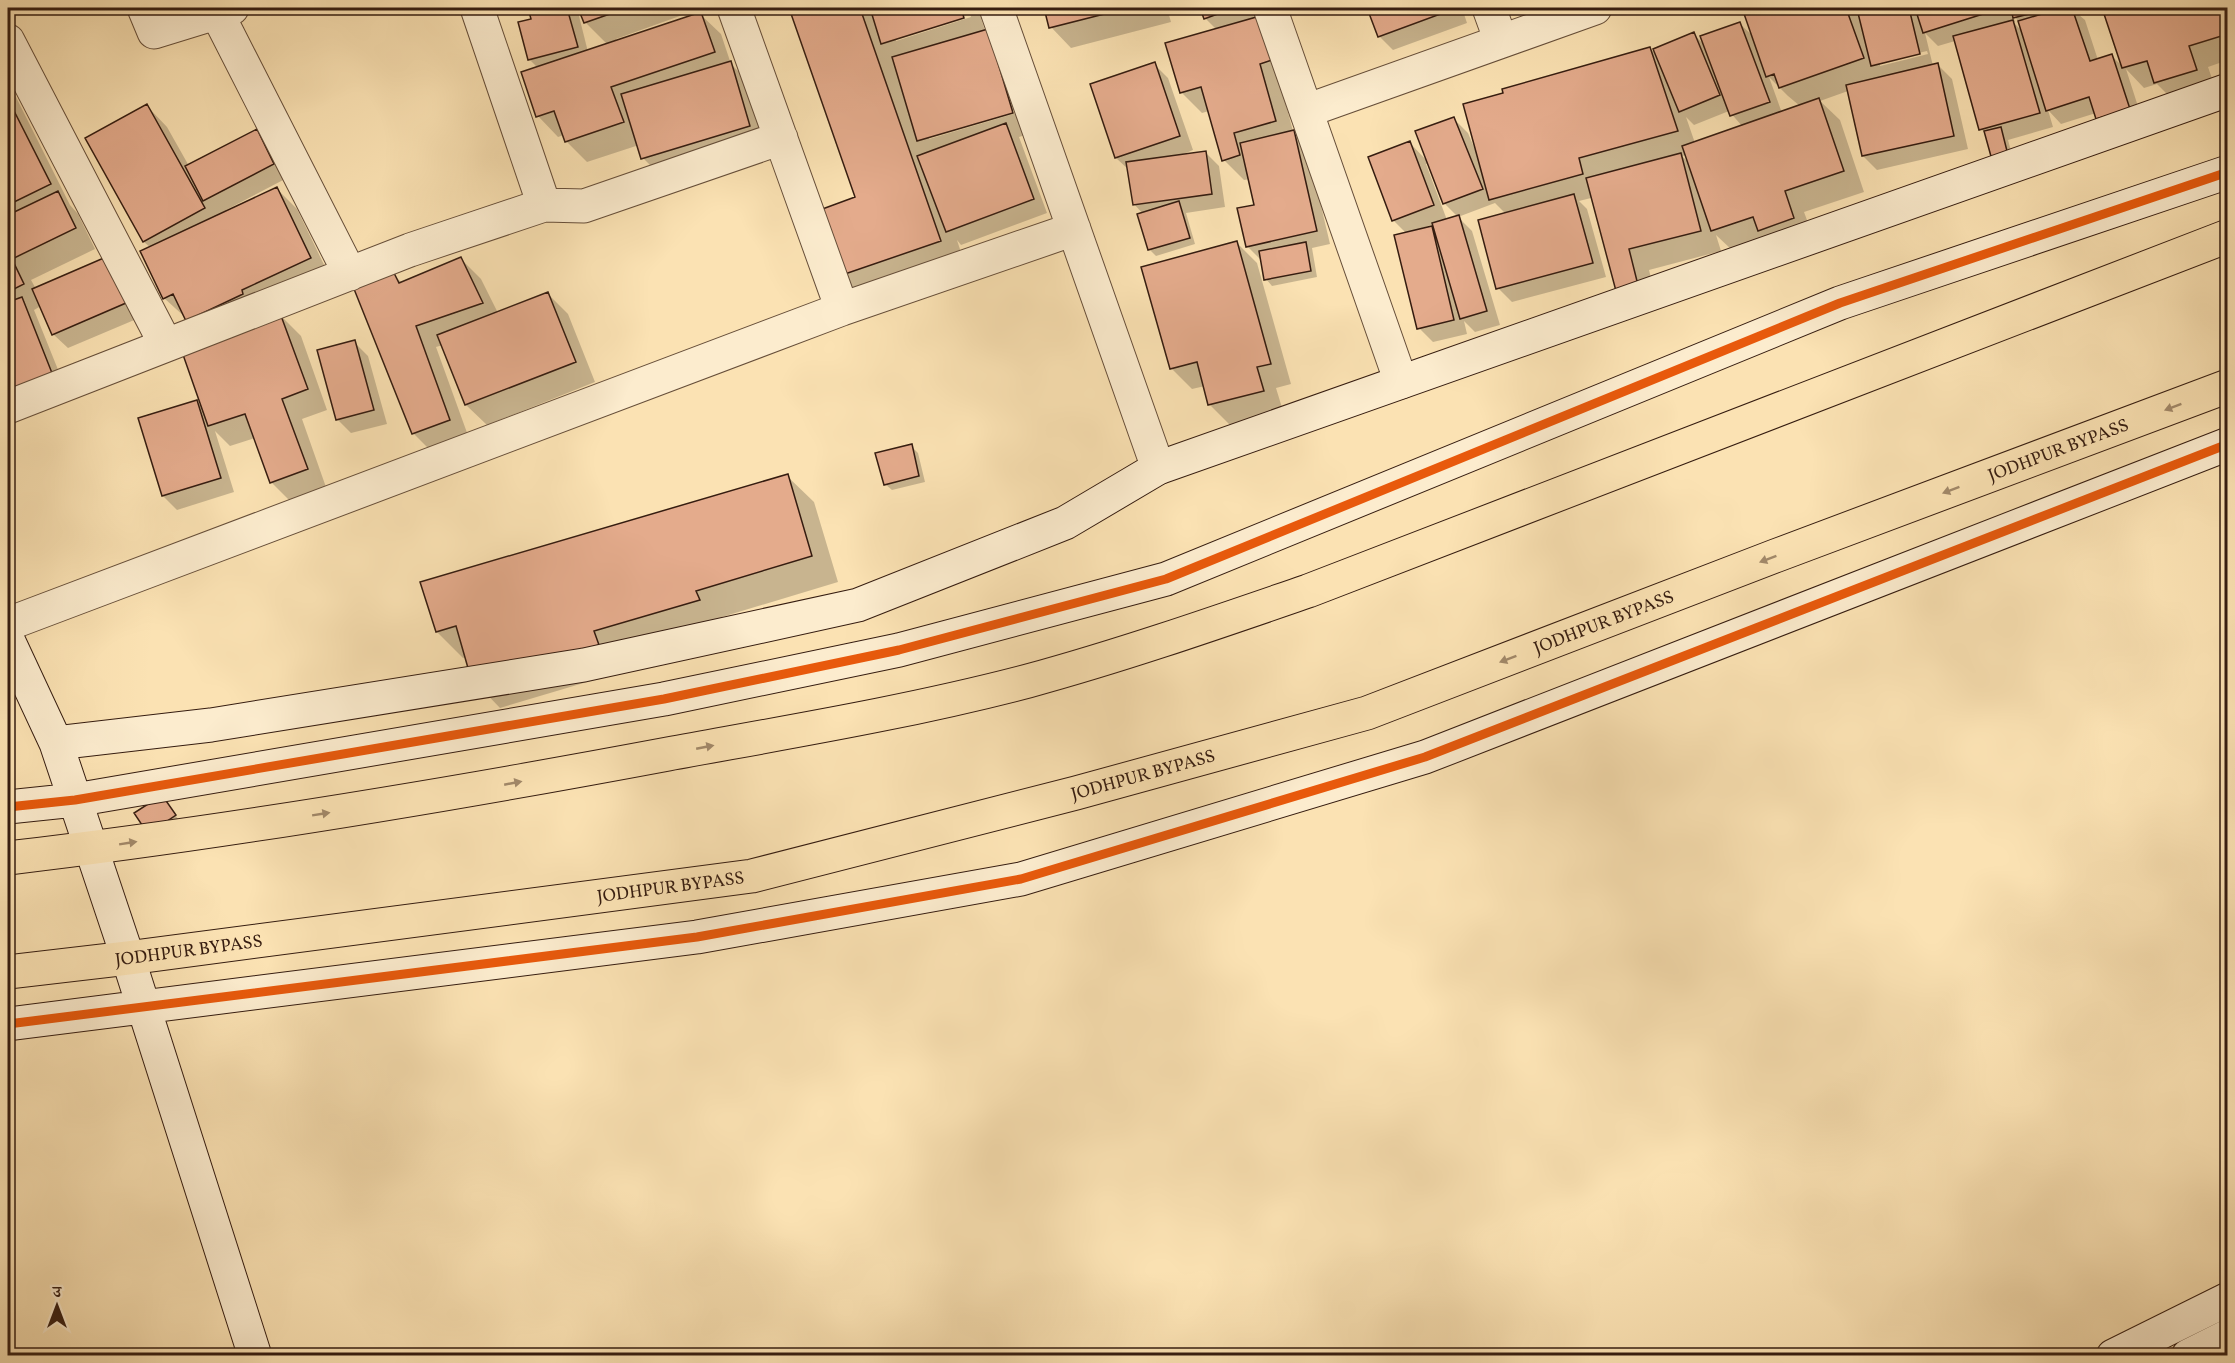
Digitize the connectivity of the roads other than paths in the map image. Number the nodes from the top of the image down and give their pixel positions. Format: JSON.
{"nodes":[{"id":1,"x":144,"y":8,"type":"edge"},
{"id":2,"x":477,"y":8,"type":"edge"},
{"id":3,"x":734,"y":8,"type":"edge"},
{"id":4,"x":996,"y":8,"type":"edge"},
{"id":5,"x":1270,"y":8,"type":"edge"},
{"id":6,"x":1489,"y":8,"type":"edge"},
{"id":7,"x":1594,"y":8,"type":"edge"},
{"id":8,"x":224,"y":10,"type":"edge"},
{"id":9,"x":8,"y":41,"type":"edge"},
{"id":10,"x":1501,"y":41,"type":"junction"},
{"id":11,"x":2228,"y":90,"type":"edge"},
{"id":12,"x":1306,"y":111,"type":"junction"},
{"id":13,"x":781,"y":138,"type":"junction"},
{"id":14,"x":2228,"y":172,"type":"edge"},
{"id":15,"x":544,"y":205,"type":"junction"},
{"id":16,"x":1074,"y":229,"type":"junction"},
{"id":17,"x":2228,"y":236,"type":"edge"},
{"id":18,"x":350,"y":274,"type":"junction"},
{"id":19,"x":842,"y":309,"type":"junction"},
{"id":20,"x":166,"y":345,"type":"junction"},
{"id":21,"x":1401,"y":382,"type":"junction"},
{"id":22,"x":2228,"y":386,"type":"edge"},
{"id":23,"x":8,"y":407,"type":"edge"},
{"id":24,"x":2228,"y":444,"type":"edge"},
{"id":25,"x":1158,"y":468,"type":"junction"},
{"id":26,"x":8,"y":624,"type":"edge"},
{"id":27,"x":8,"y":640,"type":"edge"},
{"id":28,"x":56,"y":743,"type":"junction"},
{"id":29,"x":75,"y":800,"type":"junction"},
{"id":30,"x":8,"y":807,"type":"edge"},
{"id":31,"x":92,"y":848,"type":"junction"},
{"id":32,"x":8,"y":858,"type":"edge"},
{"id":33,"x":128,"y":958,"type":"junction"},
{"id":34,"x":8,"y":972,"type":"edge"},
{"id":35,"x":144,"y":1007,"type":"junction"},
{"id":36,"x":8,"y":1024,"type":"edge"},
{"id":37,"x":2214,"y":1306,"type":"edge"},
{"id":38,"x":2211,"y":1348,"type":"edge"},
{"id":39,"x":255,"y":1356,"type":"edge"},
{"id":40,"x":2114,"y":1356,"type":"edge"}],
"edges":[{"from":1,"to":8,"type":"street"},
{"from":2,"to":15,"type":"street"},
{"from":3,"to":13,"type":"street"},
{"from":4,"to":16,"type":"street"},
{"from":5,"to":12,"type":"street"},
{"from":6,"to":10,"type":"street"},
{"from":7,"to":10,"type":"street"},
{"from":8,"to":18,"type":"street"},
{"from":9,"to":20,"type":"street"},
{"from":10,"to":12,"type":"street"},
{"from":11,"to":21,"type":"street"},
{"from":12,"to":21,"type":"street"},
{"from":13,"to":15,"type":"street"},
{"from":13,"to":19,"type":"street"},
{"from":14,"to":29,"type":"street"},
{"from":15,"to":18,"type":"street"},
{"from":16,"to":19,"type":"street"},
{"from":16,"to":25,"type":"street"},
{"from":31,"to":17,"type":"highway","one_way":true},
{"from":18,"to":20,"type":"street"},
{"from":19,"to":26,"type":"street"},
{"from":20,"to":23,"type":"street"},
{"from":21,"to":25,"type":"street"},
{"from":22,"to":33,"type":"highway","name":"JODHPUR BYPASS","one_way":true},
{"from":24,"to":35,"type":"street"},
{"from":25,"to":28,"type":"street"},
{"from":27,"to":28,"type":"street"},
{"from":28,"to":29,"type":"street"},
{"from":29,"to":30,"type":"street"},
{"from":29,"to":31,"type":"street"},
{"from":31,"to":32,"type":"highway"},
{"from":31,"to":33,"type":"street"},
{"from":33,"to":34,"type":"highway","name":"JODHPUR BYPASS"},
{"from":33,"to":35,"type":"street"},
{"from":35,"to":36,"type":"street"},
{"from":35,"to":39,"type":"street"},
{"from":37,"to":38,"type":"street"},
{"from":37,"to":40,"type":"street"}]}
